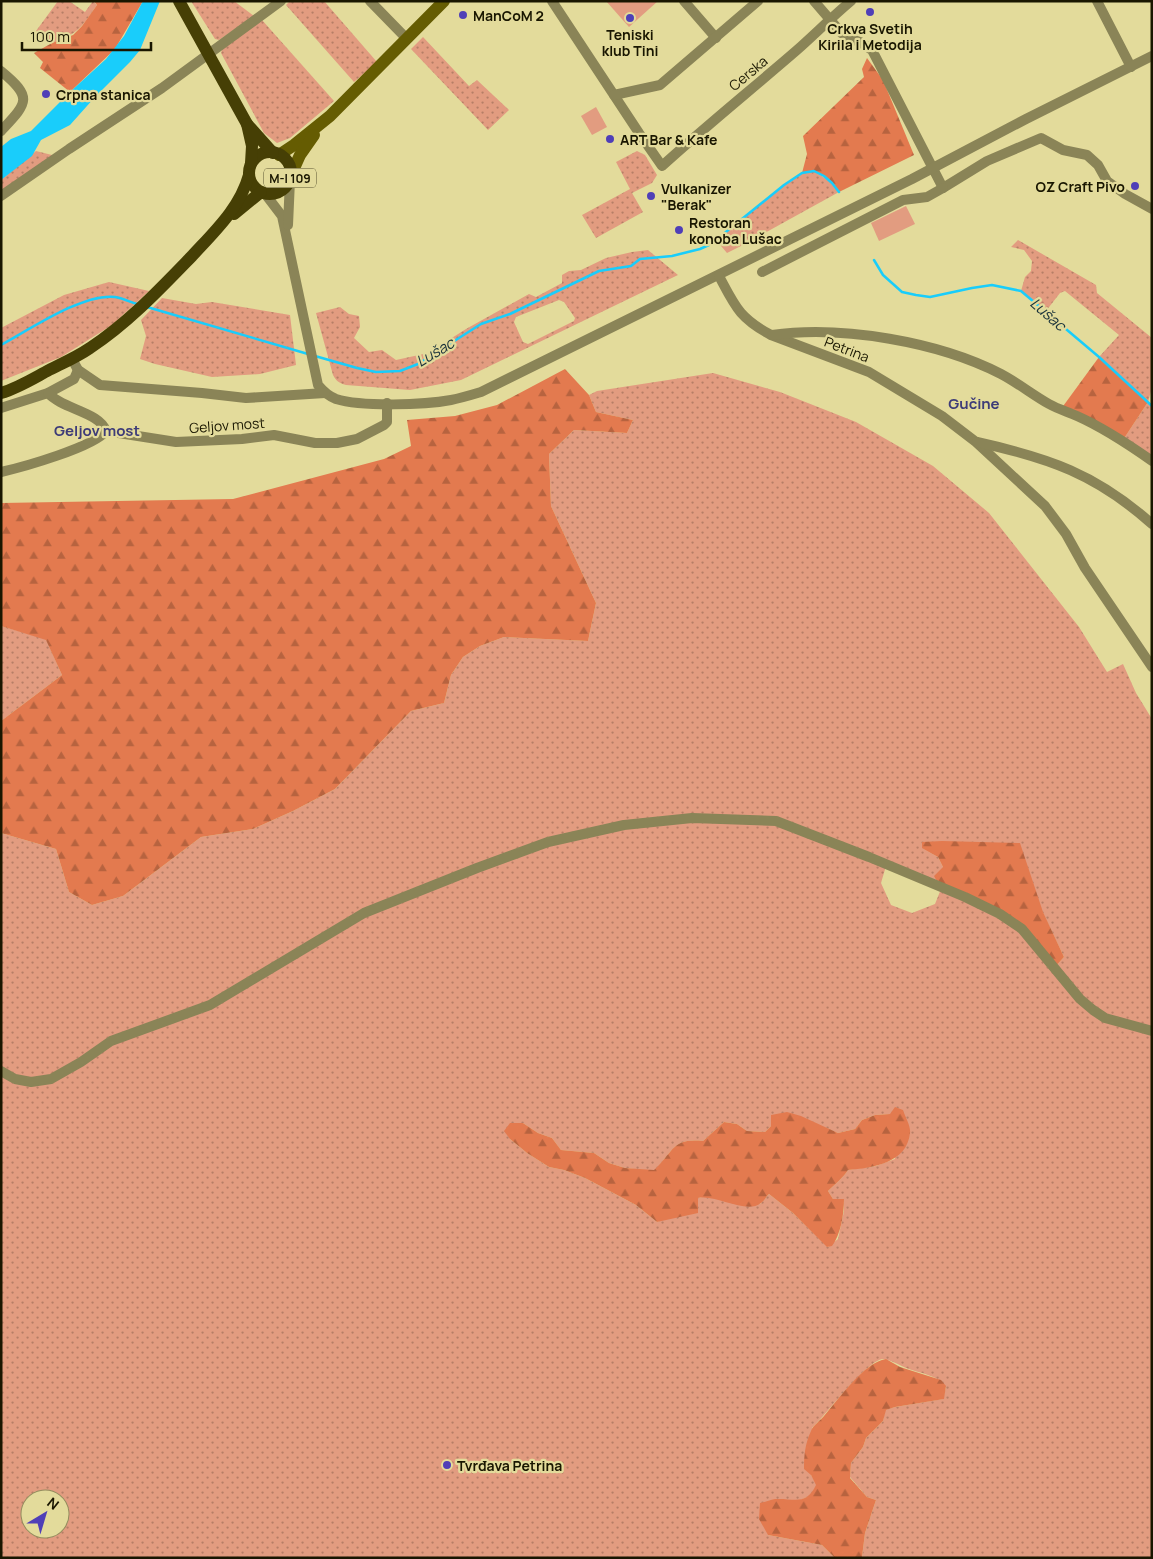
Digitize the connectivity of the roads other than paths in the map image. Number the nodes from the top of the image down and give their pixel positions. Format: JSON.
{"nodes":[{"id":1,"x":281,"y":1,"type":"edge"},
{"id":2,"x":370,"y":1,"type":"edge"},
{"id":3,"x":444,"y":1,"type":"edge"},
{"id":4,"x":552,"y":1,"type":"edge"},
{"id":5,"x":684,"y":1,"type":"edge"},
{"id":6,"x":758,"y":1,"type":"edge"},
{"id":7,"x":814,"y":1,"type":"edge"},
{"id":8,"x":851,"y":1,"type":"edge"},
{"id":9,"x":1097,"y":1,"type":"edge"},
{"id":10,"x":180,"y":3,"type":"edge"},
{"id":11,"x":829,"y":18,"type":"junction"},
{"id":12,"x":716,"y":38,"type":"junction"},
{"id":13,"x":407,"y":39,"type":"junction"},
{"id":14,"x":209,"y":53,"type":"junction"},
{"id":15,"x":1152,"y":56,"type":"edge"},
{"id":16,"x":1131,"y":67,"type":"junction"},
{"id":17,"x":1,"y":71,"type":"edge"},
{"id":18,"x":614,"y":95,"type":"junction"},
{"id":19,"x":330,"y":116,"type":"junction"},
{"id":20,"x":248,"y":124,"type":"junction"},
{"id":21,"x":1,"y":131,"type":"edge"},
{"id":22,"x":276,"y":154,"type":"junction"},
{"id":23,"x":933,"y":168,"type":"junction"},
{"id":24,"x":250,"y":169,"type":"junction"},
{"id":25,"x":290,"y":178,"type":"junction"},
{"id":26,"x":943,"y":188,"type":"junction"},
{"id":27,"x":263,"y":194,"type":"junction"},
{"id":28,"x":1,"y":196,"type":"edge"},
{"id":29,"x":1152,"y":210,"type":"edge"},
{"id":30,"x":224,"y":222,"type":"junction"},
{"id":31,"x":288,"y":241,"type":"junction"},
{"id":32,"x":762,"y":272,"type":"dead end"},
{"id":33,"x":719,"y":276,"type":"junction"},
{"id":34,"x":771,"y":335,"type":"junction"},
{"id":35,"x":75,"y":364,"type":"junction"},
{"id":36,"x":1,"y":393,"type":"edge"},
{"id":37,"x":48,"y":393,"type":"junction"},
{"id":38,"x":325,"y":393,"type":"junction"},
{"id":39,"x":387,"y":403,"type":"junction"},
{"id":40,"x":1,"y":408,"type":"edge"},
{"id":41,"x":106,"y":431,"type":"junction"},
{"id":42,"x":976,"y":442,"type":"junction"},
{"id":43,"x":1152,"y":461,"type":"edge"},
{"id":44,"x":1,"y":472,"type":"edge"},
{"id":45,"x":1152,"y":524,"type":"edge"},
{"id":46,"x":1152,"y":667,"type":"edge"},
{"id":47,"x":1152,"y":1031,"type":"edge"},
{"id":48,"x":1,"y":1071,"type":"edge"}],
"edges":[{"from":1,"to":14,"type":"street"},
{"from":2,"to":13,"type":"street"},
{"from":3,"to":13,"type":"street"},
{"from":4,"to":18,"type":"street"},
{"from":5,"to":12,"type":"street"},
{"from":6,"to":12,"type":"street"},
{"from":7,"to":11,"type":"street"},
{"from":8,"to":11,"type":"street","name":"Cerska"},
{"from":9,"to":16,"type":"street"},
{"from":10,"to":14,"type":"main road","number":"M-I 109"},
{"from":11,"to":18,"type":"street","name":"Cerska"},
{"from":11,"to":23,"type":"street"},
{"from":12,"to":18,"type":"street"},
{"from":13,"to":19,"type":"street"},
{"from":14,"to":20,"type":"main road","number":"M-I 109"},
{"from":14,"to":28,"type":"street"},
{"from":15,"to":16,"type":"street"},
{"from":16,"to":23,"type":"street"},
{"from":17,"to":21,"type":"street"},
{"from":19,"to":22,"type":"street"},
{"from":19,"to":25,"type":"street"},
{"from":20,"to":22,"type":"main road","number":"M-I 109"},
{"from":20,"to":24,"type":"main road","number":"M-I 109"},
{"from":22,"to":24,"type":"main road","number":"M-I 109"},
{"from":22,"to":25,"type":"main road","number":"M-I 109"},
{"from":23,"to":26,"type":"street"},
{"from":23,"to":33,"type":"street"},
{"from":24,"to":27,"type":"main road","number":"M-I 109"},
{"from":24,"to":30,"type":"main road","number":"M-I 109"},
{"from":25,"to":27,"type":"main road","number":"M-I 109"},
{"from":25,"to":31,"type":"street"},
{"from":26,"to":29,"type":"street"},
{"from":26,"to":32,"type":"street"},
{"from":27,"to":30,"type":"main road","number":"M-I 109"},
{"from":27,"to":31,"type":"street"},
{"from":30,"to":35,"type":"main road","number":"M-I 109"},
{"from":31,"to":38,"type":"street"},
{"from":33,"to":34,"type":"street","name":"Petrina"},
{"from":33,"to":39,"type":"street"},
{"from":34,"to":42,"type":"street","name":"Petrina"},
{"from":34,"to":43,"type":"street"},
{"from":35,"to":36,"type":"main road","number":"M-I 109"},
{"from":35,"to":37,"type":"street"},
{"from":35,"to":38,"type":"street"},
{"from":37,"to":40,"type":"street"},
{"from":37,"to":41,"type":"street"},
{"from":38,"to":39,"type":"street"},
{"from":39,"to":41,"type":"street","name":"Geljov most"},
{"from":41,"to":44,"type":"street"},
{"from":42,"to":45,"type":"street","name":"Petrina"},
{"from":42,"to":46,"type":"street","name":"Petrina"},
{"from":47,"to":48,"type":"street"}]}
